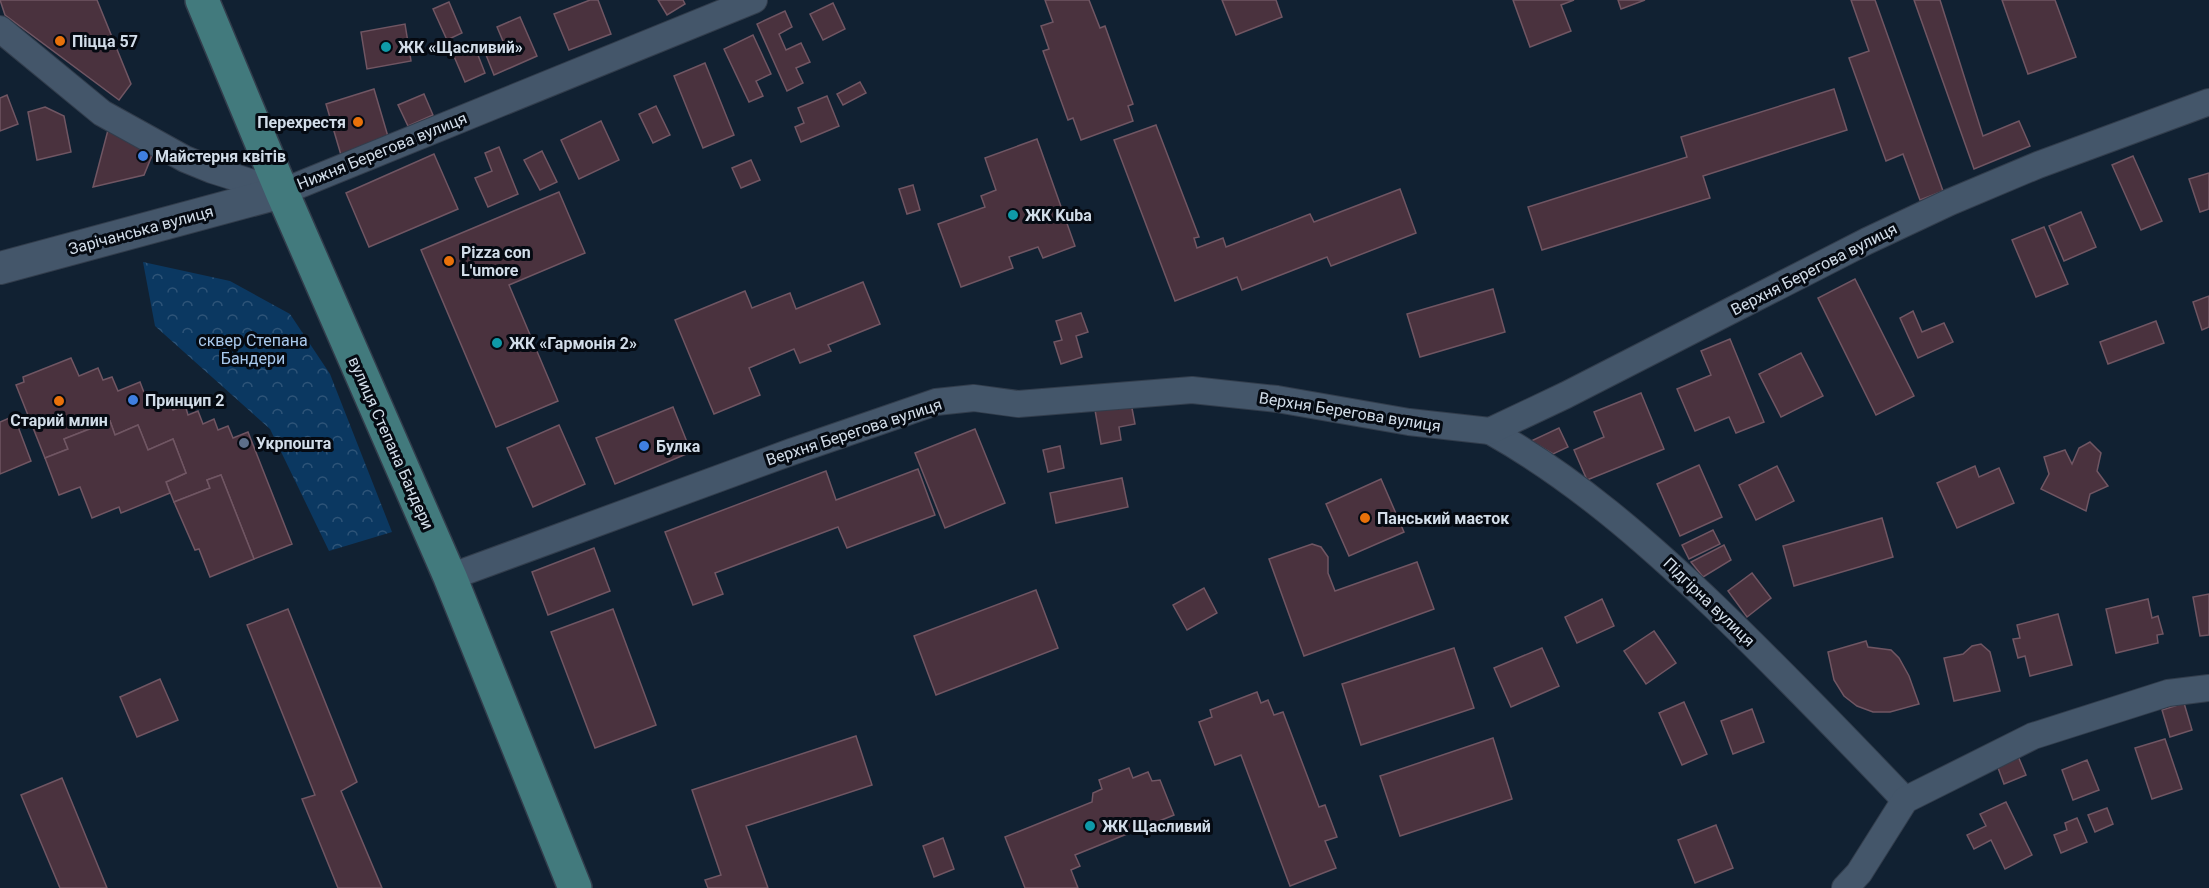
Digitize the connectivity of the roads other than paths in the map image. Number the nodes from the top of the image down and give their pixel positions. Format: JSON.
{"nodes":[{"id":1,"x":202,"y":0,"type":"edge"},
{"id":2,"x":754,"y":0,"type":"edge"},
{"id":3,"x":0,"y":29,"type":"edge"},
{"id":4,"x":2209,"y":102,"type":"edge"},
{"id":5,"x":282,"y":192,"type":"junction"},
{"id":6,"x":0,"y":268,"type":"edge"},
{"id":7,"x":1490,"y":431,"type":"junction"},
{"id":8,"x":450,"y":577,"type":"junction"},
{"id":9,"x":2209,"y":688,"type":"edge"},
{"id":10,"x":1905,"y":800,"type":"junction"},
{"id":11,"x":575,"y":888,"type":"edge"},
{"id":12,"x":1845,"y":888,"type":"edge"}],
"edges":[{"from":1,"to":5,"type":"main road","name":"вулиця Степана Бандери"},
{"from":2,"to":5,"type":"street","name":"Нижня Берегова вулиця"},
{"from":3,"to":5,"type":"street","name":"Нижня Берегова вулиця"},
{"from":4,"to":7,"type":"street","name":"Верхня Берегова вулиця"},
{"from":5,"to":6,"type":"street","name":"Зарічанська вулиця"},
{"from":5,"to":8,"type":"main road","name":"вулиця Степана Бандери"},
{"from":7,"to":8,"type":"street","name":"Верхня Берегова вулиця"},
{"from":7,"to":10,"type":"street","name":"Підгірна вулиця"},
{"from":8,"to":11,"type":"main road","name":"вулиця Степана Бандери"},
{"from":9,"to":10,"type":"street"},
{"from":10,"to":12,"type":"street"}]}
